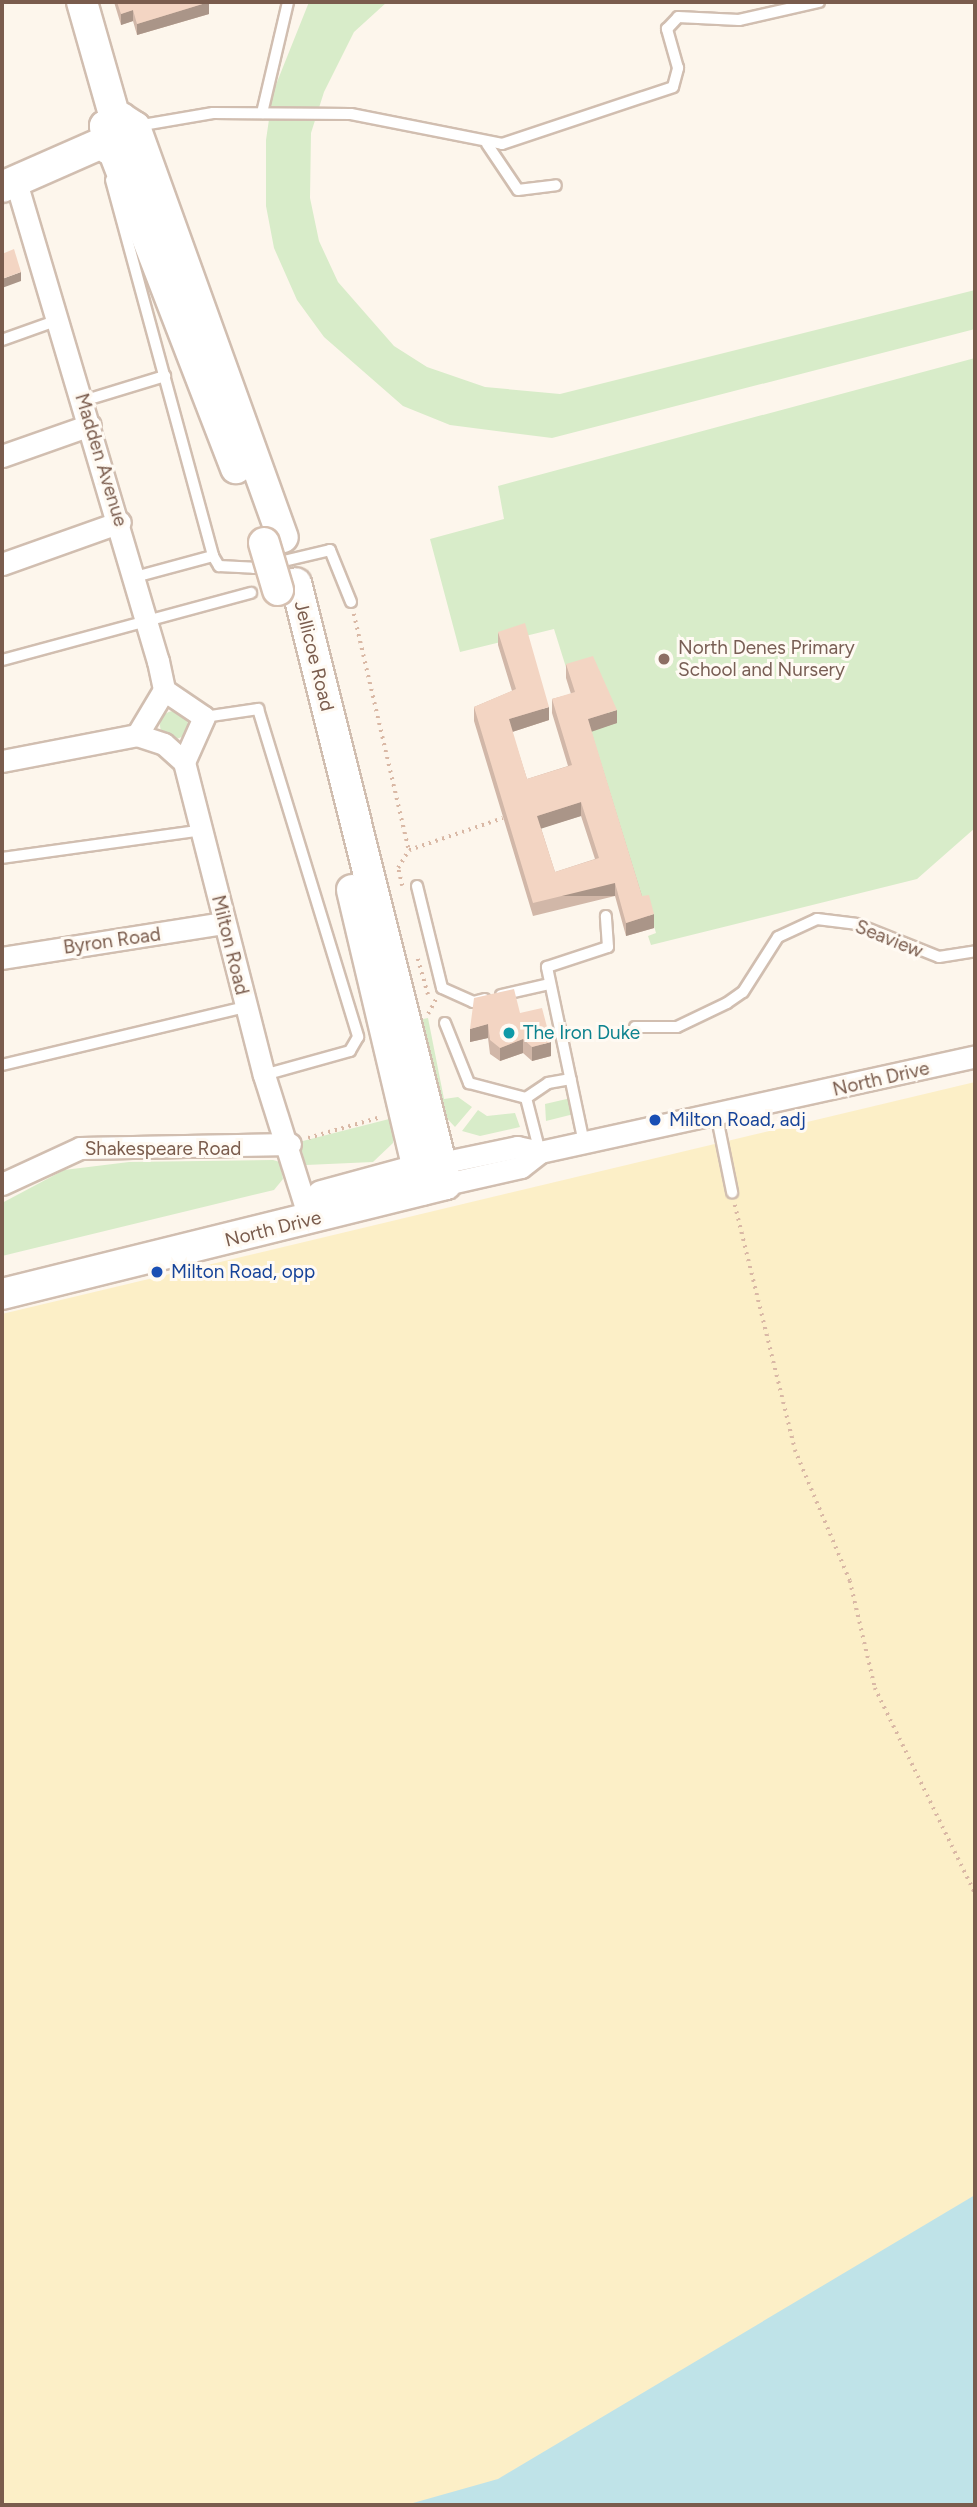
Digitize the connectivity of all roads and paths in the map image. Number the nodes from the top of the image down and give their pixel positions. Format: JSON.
{"nodes":[{"id":1,"x":82,"y":2,"type":"edge"},
{"id":2,"x":288,"y":2,"type":"edge"},
{"id":3,"x":819,"y":2,"type":"edge"},
{"id":4,"x":262,"y":113,"type":"junction"},
{"id":5,"x":121,"y":136,"type":"junction"},
{"id":6,"x":487,"y":145,"type":"junction"},
{"id":7,"x":9,"y":184,"type":"edge"},
{"id":8,"x":556,"y":185,"type":"dead end"},
{"id":9,"x":58,"y":320,"type":"junction"},
{"id":10,"x":2,"y":340,"type":"edge"},
{"id":11,"x":165,"y":376,"type":"junction"},
{"id":12,"x":83,"y":401,"type":"junction"},
{"id":13,"x":90,"y":425,"type":"junction"},
{"id":14,"x":2,"y":456,"type":"edge"},
{"id":15,"x":120,"y":522,"type":"junction"},
{"id":16,"x":213,"y":556,"type":"junction"},
{"id":17,"x":2,"y":564,"type":"edge"},
{"id":18,"x":135,"y":577,"type":"junction"},
{"id":19,"x":275,"y":589,"type":"junction"},
{"id":20,"x":351,"y":602,"type":"joint"},
{"id":21,"x":147,"y":621,"type":"junction"},
{"id":22,"x":2,"y":660,"type":"edge"},
{"id":23,"x":164,"y":690,"type":"junction"},
{"id":24,"x":204,"y":717,"type":"junction"},
{"id":25,"x":137,"y":735,"type":"junction"},
{"id":26,"x":2,"y":761,"type":"edge"},
{"id":27,"x":184,"y":762,"type":"junction"},
{"id":28,"x":203,"y":830,"type":"junction"},
{"id":29,"x":409,"y":850,"type":"dead end"},
{"id":30,"x":2,"y":858,"type":"edge"},
{"id":31,"x":417,"y":886,"type":"dead end"},
{"id":32,"x":606,"y":916,"type":"dead end"},
{"id":33,"x":223,"y":923,"type":"junction"},
{"id":34,"x":975,"y":951,"type":"edge"},
{"id":35,"x":2,"y":958,"type":"edge"},
{"id":36,"x":549,"y":984,"type":"junction"},
{"id":37,"x":246,"y":1007,"type":"junction"},
{"id":38,"x":445,"y":1023,"type":"dead end"},
{"id":39,"x":635,"y":1027,"type":"dead end"},
{"id":40,"x":975,"y":1056,"type":"edge"},
{"id":41,"x":2,"y":1065,"type":"edge"},
{"id":42,"x":264,"y":1075,"type":"junction"},
{"id":43,"x":571,"y":1079,"type":"junction"},
{"id":44,"x":526,"y":1098,"type":"junction"},
{"id":45,"x":405,"y":1110,"type":"junction"},
{"id":46,"x":716,"y":1118,"type":"junction"},
{"id":47,"x":584,"y":1143,"type":"junction"},
{"id":48,"x":290,"y":1144,"type":"junction"},
{"id":49,"x":540,"y":1152,"type":"junction"},
{"id":50,"x":432,"y":1177,"type":"junction"},
{"id":51,"x":2,"y":1184,"type":"edge"},
{"id":52,"x":732,"y":1192,"type":"joint"},
{"id":53,"x":308,"y":1211,"type":"junction"},
{"id":54,"x":2,"y":1275,"type":"edge"},
{"id":55,"x":2,"y":1294,"type":"edge"},
{"id":56,"x":975,"y":1893,"type":"edge"}],
"edges":[{"from":1,"to":5,"type":"street","name":"Jellicoe Road"},
{"from":2,"to":4,"type":"lane"},
{"from":3,"to":6,"type":"lane"},
{"from":4,"to":5,"type":"lane"},
{"from":4,"to":6,"type":"lane"},
{"from":5,"to":7,"type":"street"},
{"from":5,"to":11,"type":"lane"},
{"from":5,"to":19,"type":"street","name":"Jellicoe Road"},
{"from":6,"to":8,"type":"lane"},
{"from":7,"to":9,"type":"street","name":"Madden Avenue"},
{"from":9,"to":10,"type":"lane"},
{"from":9,"to":12,"type":"street","name":"Madden Avenue"},
{"from":11,"to":12,"type":"lane"},
{"from":11,"to":16,"type":"lane"},
{"from":12,"to":13,"type":"street","name":"Madden Avenue"},
{"from":13,"to":14,"type":"street"},
{"from":13,"to":15,"type":"street","name":"Madden Avenue"},
{"from":15,"to":17,"type":"street"},
{"from":15,"to":18,"type":"street","name":"Madden Avenue"},
{"from":16,"to":18,"type":"lane"},
{"from":16,"to":20,"type":"lane"},
{"from":18,"to":21,"type":"street","name":"Madden Avenue"},
{"from":19,"to":21,"type":"lane"},
{"from":19,"to":45,"type":"street","name":"Jellicoe Road"},
{"from":19,"to":50,"type":"street","name":"Jellicoe Road"},
{"from":20,"to":29,"type":"path"},
{"from":21,"to":22,"type":"lane"},
{"from":21,"to":23,"type":"street","name":"Madden Avenue"},
{"from":23,"to":24,"type":"street"},
{"from":23,"to":25,"type":"street"},
{"from":24,"to":27,"type":"street"},
{"from":24,"to":42,"type":"lane"},
{"from":25,"to":26,"type":"street"},
{"from":25,"to":27,"type":"street"},
{"from":27,"to":28,"type":"street","name":"Milton Road"},
{"from":28,"to":30,"type":"lane"},
{"from":28,"to":33,"type":"street","name":"Milton Road"},
{"from":31,"to":36,"type":"lane"},
{"from":32,"to":36,"type":"lane"},
{"from":33,"to":35,"type":"street","name":"Byron Road"},
{"from":33,"to":37,"type":"street","name":"Milton Road"},
{"from":34,"to":39,"type":"lane","name":"Seaview"},
{"from":36,"to":43,"type":"lane"},
{"from":37,"to":41,"type":"lane"},
{"from":37,"to":42,"type":"street","name":"Milton Road"},
{"from":38,"to":44,"type":"lane"},
{"from":40,"to":46,"type":"street","name":"North Drive"},
{"from":42,"to":48,"type":"street","name":"Milton Road"},
{"from":43,"to":44,"type":"lane"},
{"from":43,"to":47,"type":"lane"},
{"from":44,"to":49,"type":"lane"},
{"from":45,"to":48,"type":"path"},
{"from":45,"to":50,"type":"street","name":"Jellicoe Road"},
{"from":46,"to":47,"type":"street","name":"North Drive"},
{"from":46,"to":52,"type":"lane"},
{"from":47,"to":49,"type":"street","name":"North Drive"},
{"from":48,"to":51,"type":"street","name":"Shakespeare Road"},
{"from":48,"to":53,"type":"street","name":"Milton Road"},
{"from":49,"to":50,"type":"street","name":"North Drive"},
{"from":50,"to":53,"type":"street","name":"North Drive"},
{"from":52,"to":56,"type":"path"},
{"from":53,"to":54,"type":"street","name":"North Drive"},
{"from":53,"to":55,"type":"street","name":"North Drive"}]}
